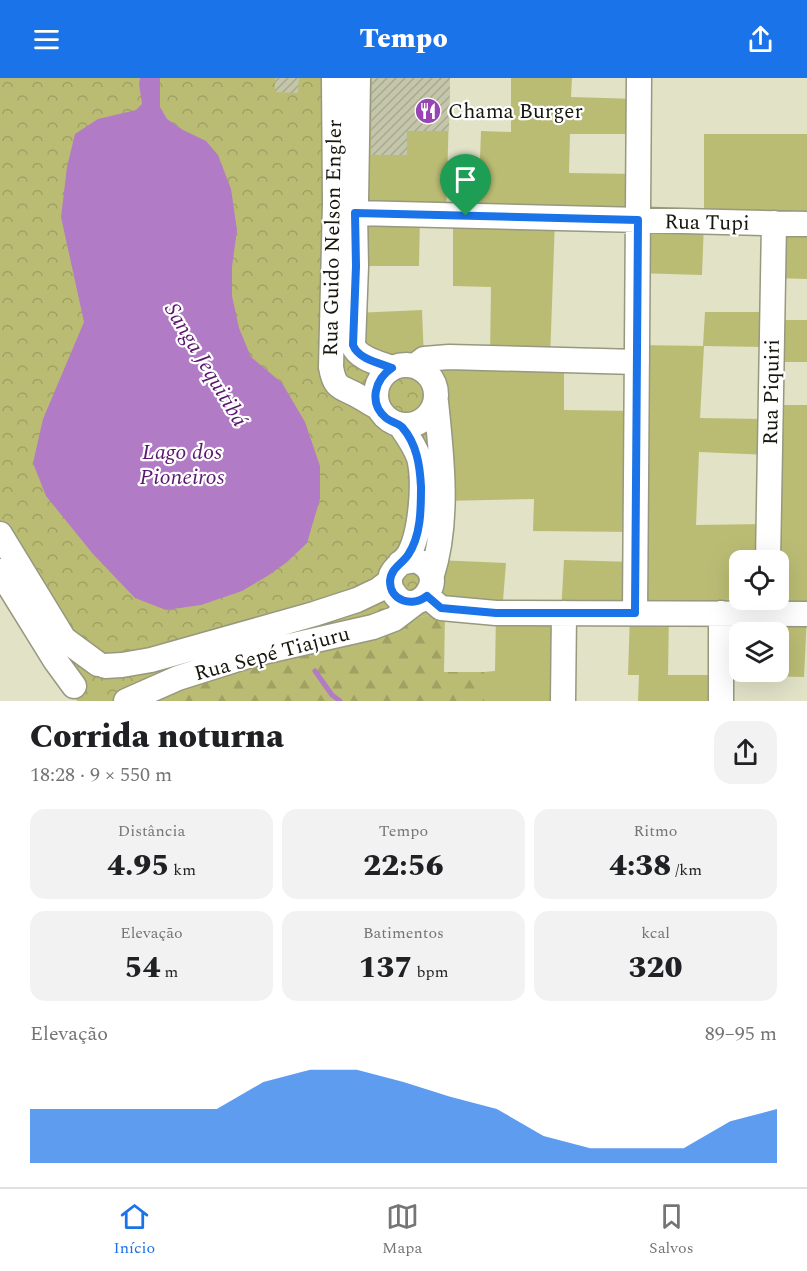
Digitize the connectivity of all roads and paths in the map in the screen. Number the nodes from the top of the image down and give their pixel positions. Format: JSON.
{"nodes":[{"id":1,"x":334,"y":78,"type":"edge"},
{"id":2,"x":358,"y":78,"type":"edge"},
{"id":3,"x":639,"y":78,"type":"edge"},
{"id":4,"x":355,"y":213,"type":"junction"},
{"id":5,"x":638,"y":220,"type":"junction"},
{"id":6,"x":774,"y":223,"type":"junction"},
{"id":7,"x":807,"y":224,"type":"edge"},
{"id":8,"x":449,"y":357,"type":"junction"},
{"id":9,"x":637,"y":362,"type":"junction"},
{"id":10,"x":404,"y":367,"type":"junction"},
{"id":11,"x":435,"y":394,"type":"junction"},
{"id":12,"x":378,"y":407,"type":"junction"},
{"id":13,"x":400,"y":425,"type":"junction"},
{"id":14,"x":0,"y":534,"type":"edge"},
{"id":15,"x":768,"y":550,"type":"edge"},
{"id":16,"x":0,"y":571,"type":"edge"},
{"id":17,"x":395,"y":572,"type":"junction"},
{"id":18,"x":425,"y":591,"type":"junction"},
{"id":19,"x":744,"y":610,"type":"edge"},
{"id":20,"x":785,"y":610,"type":"edge"},
{"id":21,"x":564,"y":613,"type":"junction"},
{"id":22,"x":635,"y":613,"type":"junction"},
{"id":23,"x":721,"y":613,"type":"junction"},
{"id":24,"x":807,"y":614,"type":"edge"},
{"id":25,"x":102,"y":665,"type":"junction"},
{"id":26,"x":75,"y":693,"type":"edge"},
{"id":27,"x":119,"y":701,"type":"edge"},
{"id":28,"x":126,"y":701,"type":"edge"},
{"id":29,"x":563,"y":701,"type":"edge"},
{"id":30,"x":721,"y":701,"type":"edge"}],
"edges":[{"from":1,"to":12,"type":"street","name":"Rua Guido Nelson Engler"},
{"from":2,"to":4,"type":"street"},
{"from":3,"to":5,"type":"street"},
{"from":4,"to":5,"type":"street","name":"Rua Tupi"},
{"from":4,"to":10,"type":"street"},
{"from":5,"to":6,"type":"street","name":"Rua Tupi"},
{"from":5,"to":9,"type":"street"},
{"from":6,"to":7,"type":"street","name":"Rua Tupi"},
{"from":6,"to":15,"type":"street","name":"Rua Piquiri"},
{"from":8,"to":9,"type":"street"},
{"from":8,"to":10,"type":"street"},
{"from":8,"to":11,"type":"street"},
{"from":9,"to":22,"type":"street"},
{"from":10,"to":11,"type":"street"},
{"from":10,"to":12,"type":"street"},
{"from":11,"to":13,"type":"street"},
{"from":11,"to":18,"type":"street"},
{"from":12,"to":13,"type":"street"},
{"from":13,"to":17,"type":"street"},
{"from":14,"to":25,"type":"street"},
{"from":16,"to":26,"type":"street"},
{"from":17,"to":18,"type":"street"},
{"from":17,"to":18,"type":"street"},
{"from":17,"to":25,"type":"street"},
{"from":18,"to":21,"type":"street"},
{"from":18,"to":28,"type":"street","name":"Rua Sepé Tiajuru"},
{"from":19,"to":23,"type":"street"},
{"from":20,"to":24,"type":"street"},
{"from":21,"to":22,"type":"street"},
{"from":21,"to":29,"type":"street"},
{"from":22,"to":23,"type":"street"},
{"from":23,"to":30,"type":"street"},
{"from":25,"to":26,"type":"street"},
{"from":25,"to":27,"type":"street"}]}
